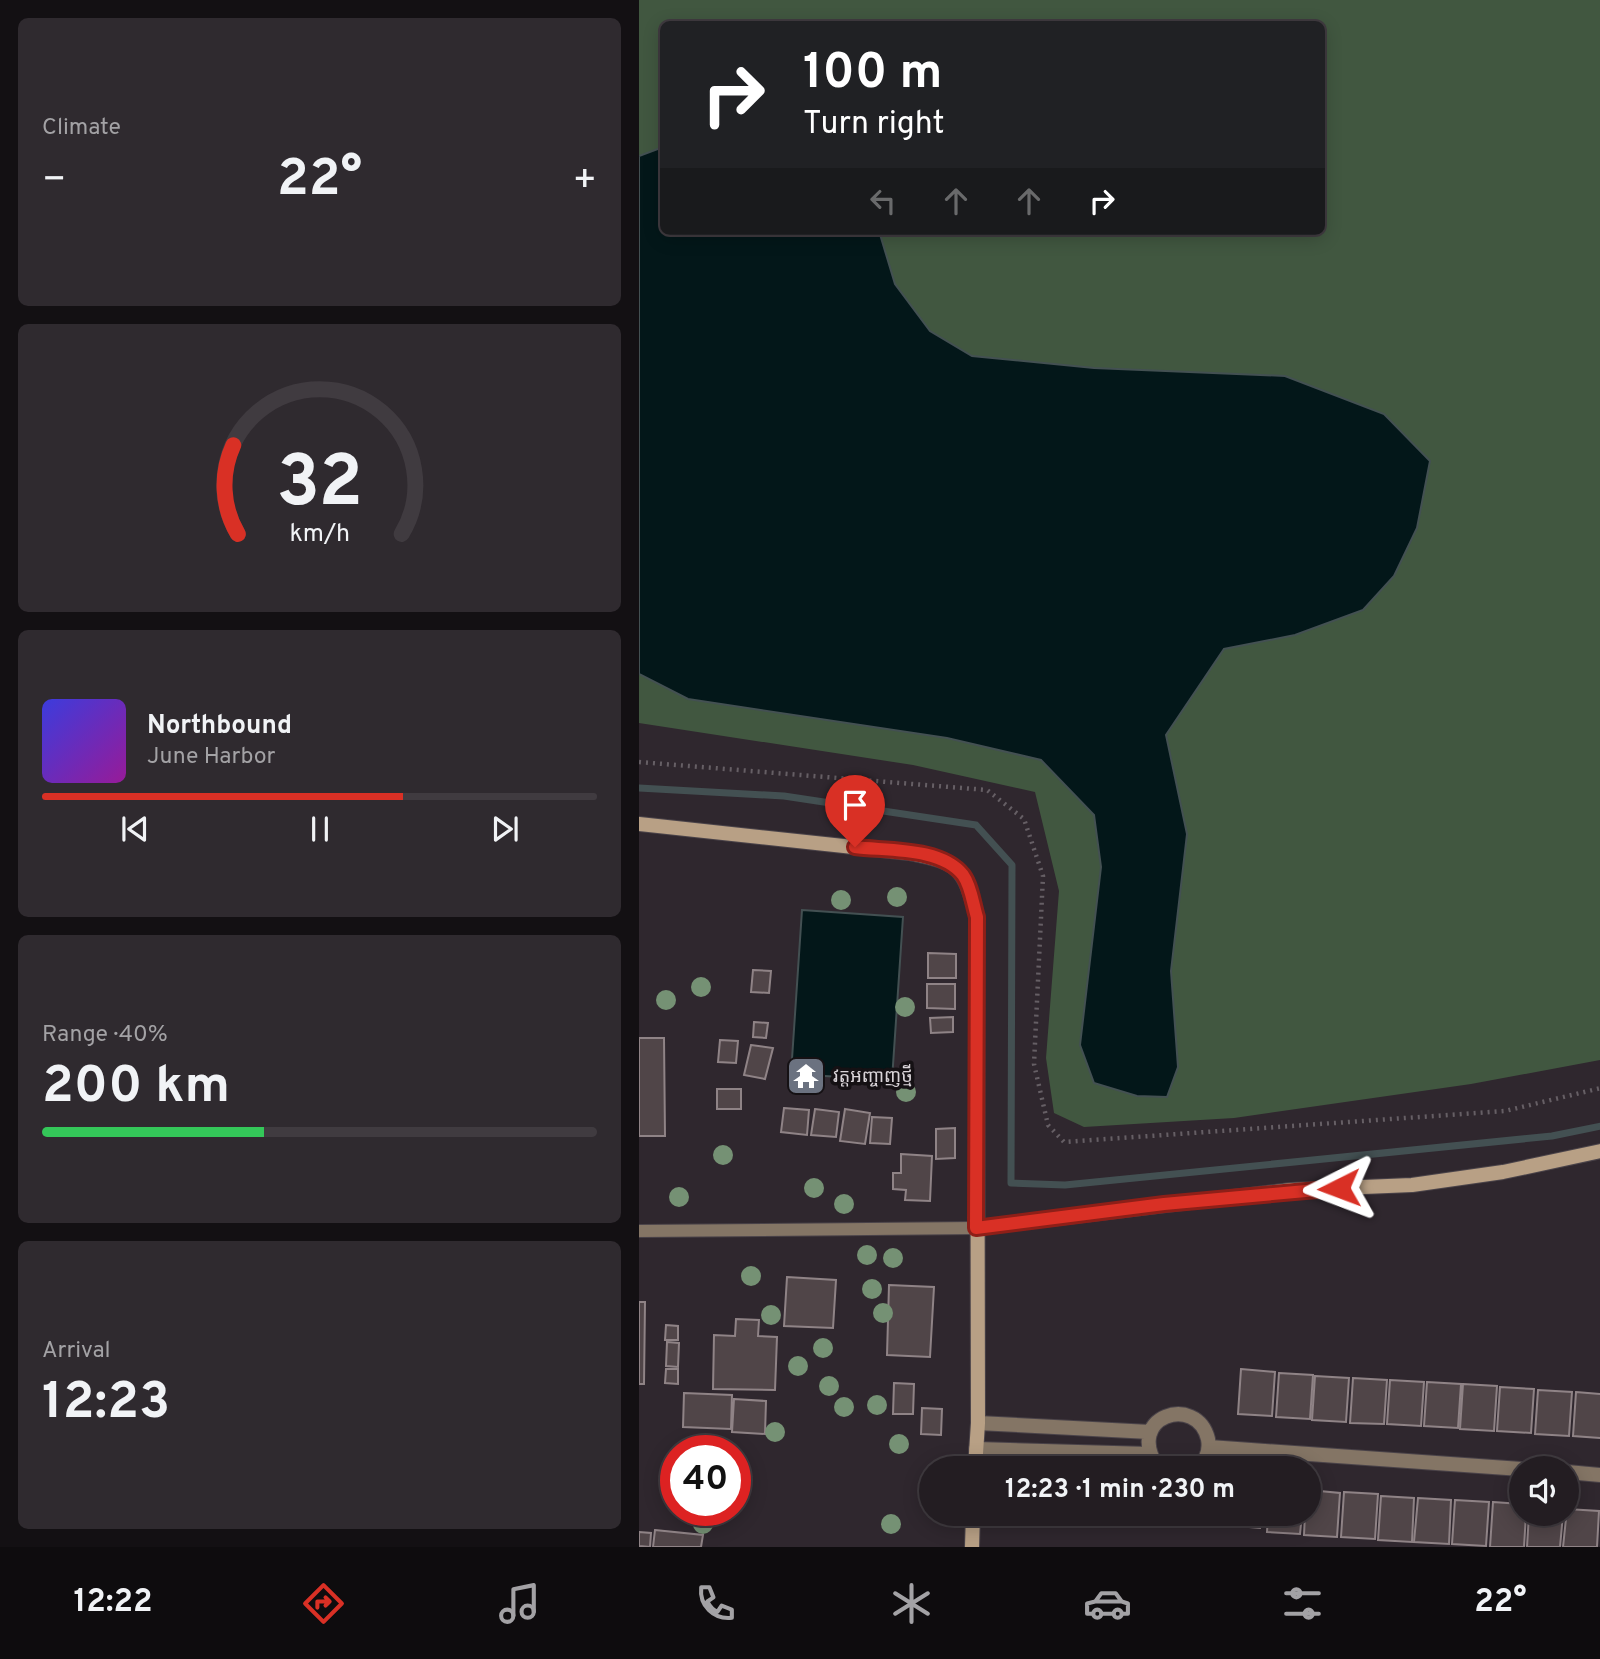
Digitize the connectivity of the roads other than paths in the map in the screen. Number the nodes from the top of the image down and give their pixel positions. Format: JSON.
{"nodes":[{"id":1,"x":639,"y":824,"type":"edge"},
{"id":2,"x":1600,"y":1151,"type":"edge"},
{"id":3,"x":976,"y":1228,"type":"junction"},
{"id":4,"x":639,"y":1231,"type":"edge"},
{"id":5,"x":978,"y":1423,"type":"junction"},
{"id":6,"x":1150,"y":1432,"type":"junction"},
{"id":7,"x":1209,"y":1447,"type":"junction"},
{"id":8,"x":976,"y":1449,"type":"junction"},
{"id":9,"x":1149,"y":1454,"type":"joint"},
{"id":10,"x":976,"y":1456,"type":"edge"},
{"id":11,"x":1206,"y":1456,"type":"edge"},
{"id":12,"x":1509,"y":1468,"type":"edge"},
{"id":13,"x":1579,"y":1473,"type":"edge"},
{"id":14,"x":1600,"y":1475,"type":"edge"},
{"id":15,"x":973,"y":1526,"type":"edge"},
{"id":16,"x":972,"y":1547,"type":"edge"}],
"edges":[{"from":1,"to":3,"type":"street"},
{"from":2,"to":3,"type":"street"},
{"from":3,"to":4,"type":"lane"},
{"from":3,"to":5,"type":"street"},
{"from":5,"to":6,"type":"street"},
{"from":5,"to":8,"type":"street"},
{"from":6,"to":7,"type":"street"},
{"from":6,"to":9,"type":"street"},
{"from":7,"to":11,"type":"street"},
{"from":7,"to":12,"type":"street"},
{"from":8,"to":9,"type":"street"},
{"from":8,"to":10,"type":"street"},
{"from":13,"to":14,"type":"street"},
{"from":15,"to":16,"type":"street"}]}
